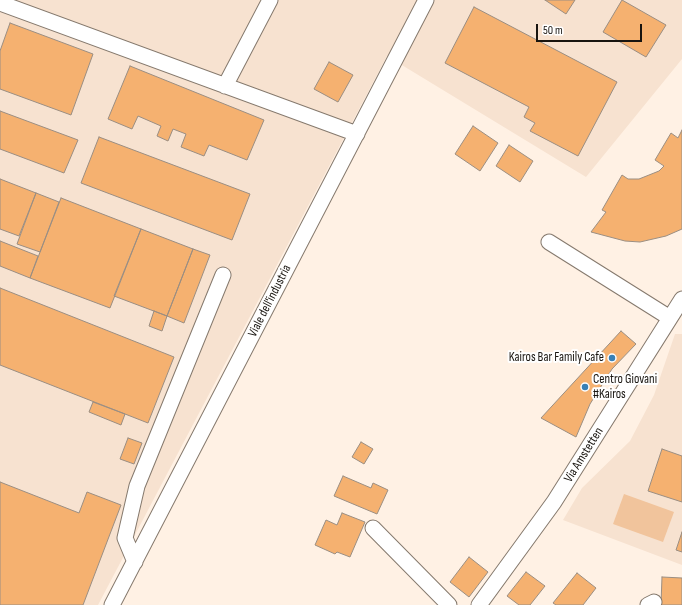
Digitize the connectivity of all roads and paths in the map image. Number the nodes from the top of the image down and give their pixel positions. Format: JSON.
{"nodes":[{"id":1,"x":270,"y":0,"type":"edge"},
{"id":2,"x":426,"y":0,"type":"edge"},
{"id":3,"x":0,"y":3,"type":"edge"},
{"id":4,"x":225,"y":86,"type":"junction"},
{"id":5,"x":357,"y":134,"type":"junction"},
{"id":6,"x":549,"y":242,"type":"dead end"},
{"id":7,"x":223,"y":275,"type":"dead end"},
{"id":8,"x":682,"y":299,"type":"edge"},
{"id":9,"x":670,"y":318,"type":"junction"},
{"id":10,"x":373,"y":528,"type":"dead end"},
{"id":11,"x":135,"y":562,"type":"junction"},
{"id":12,"x":114,"y":604,"type":"edge"},
{"id":13,"x":449,"y":605,"type":"edge"},
{"id":14,"x":479,"y":605,"type":"edge"}],
"edges":[{"from":1,"to":4,"type":"street"},
{"from":2,"to":5,"type":"street","name":"Viale dell'industria"},
{"from":3,"to":4,"type":"street"},
{"from":4,"to":5,"type":"street"},
{"from":5,"to":11,"type":"street","name":"Viale dell'industria"},
{"from":6,"to":9,"type":"street"},
{"from":7,"to":11,"type":"street"},
{"from":8,"to":9,"type":"street","name":"Via Amstetten"},
{"from":9,"to":14,"type":"street","name":"Via Amstetten"},
{"from":10,"to":13,"type":"street"},
{"from":11,"to":12,"type":"street","name":"Viale dell'industria"}]}
